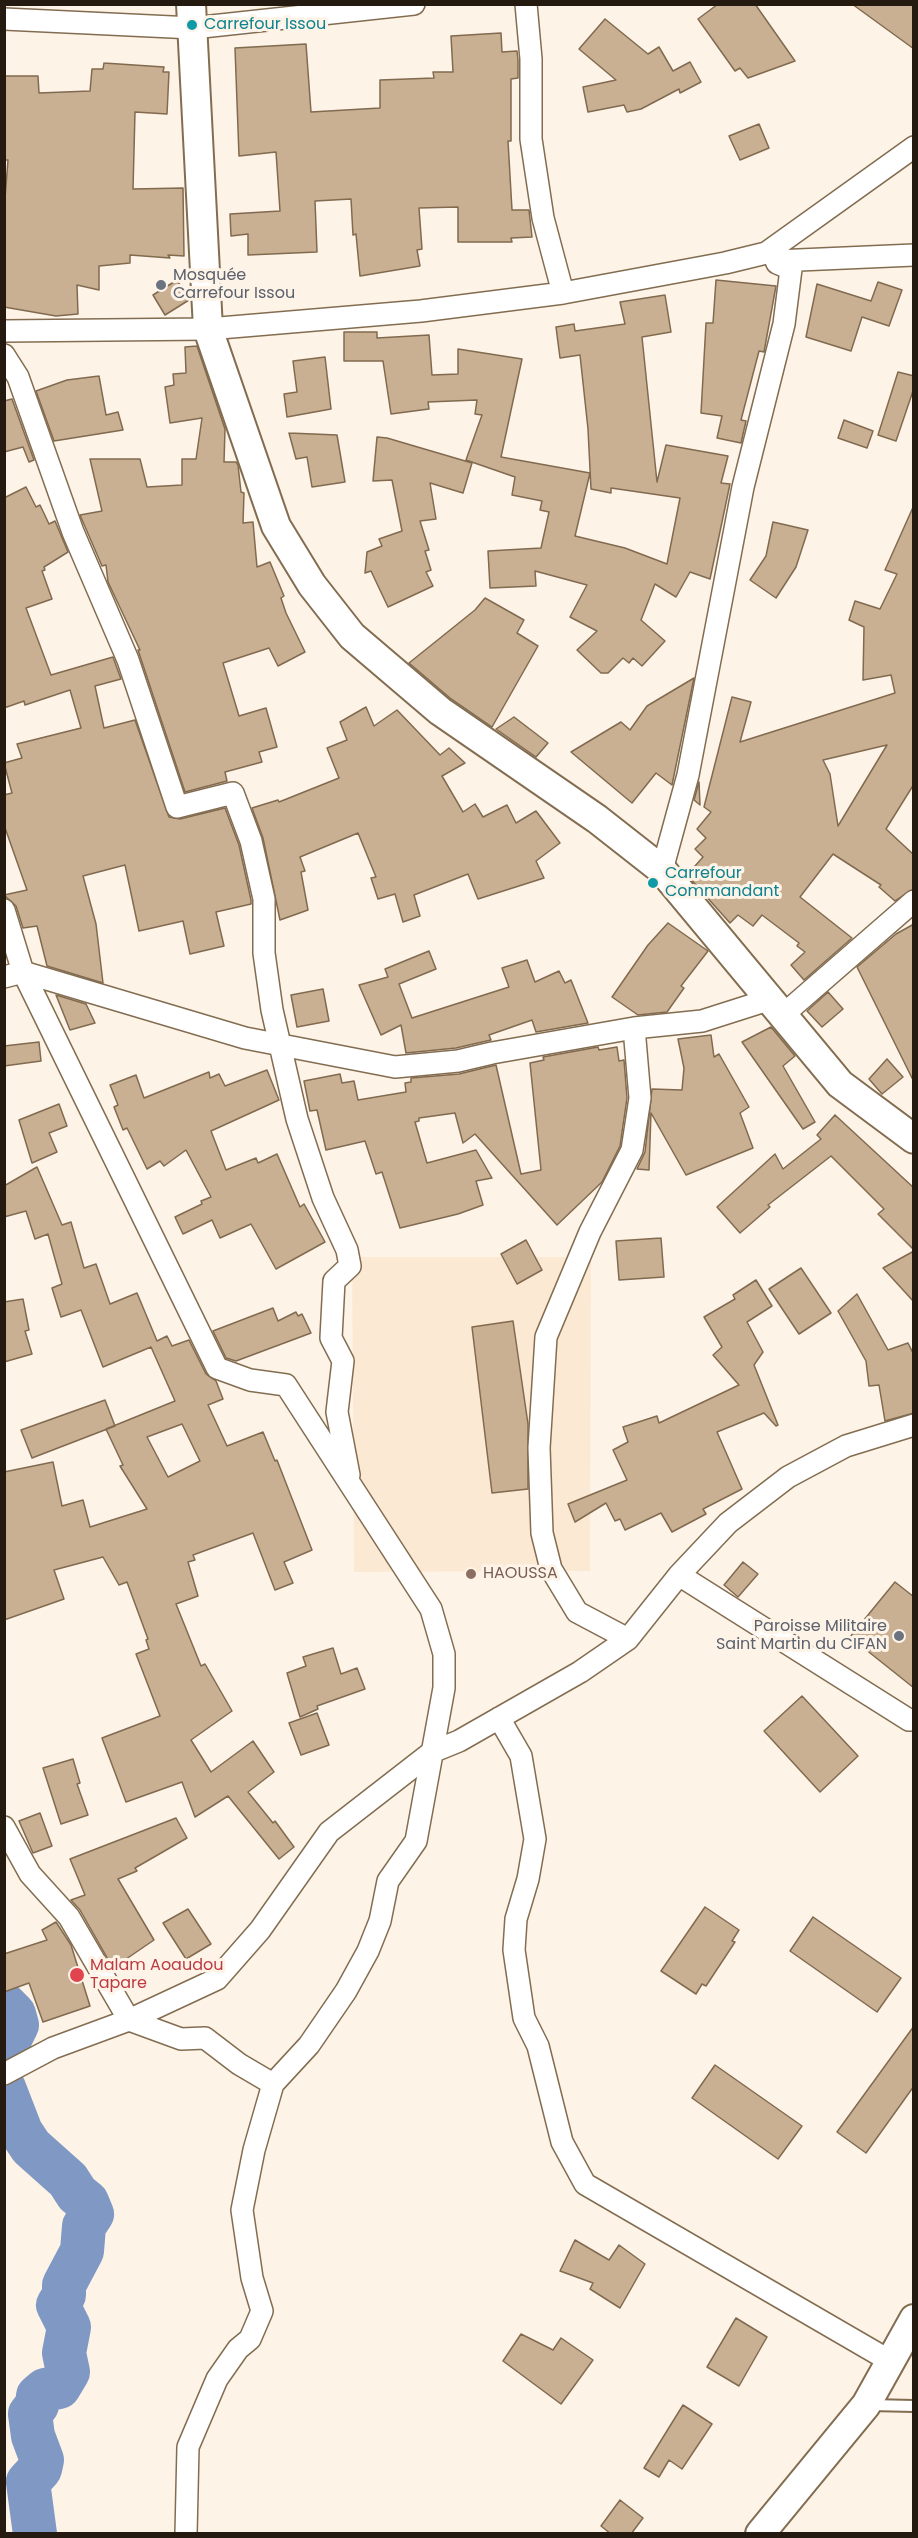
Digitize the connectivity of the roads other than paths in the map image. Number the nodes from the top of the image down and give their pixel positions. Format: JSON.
{"nodes":[{"id":1,"x":414,"y":4,"type":"edge"},
{"id":2,"x":526,"y":4,"type":"edge"},
{"id":3,"x":192,"y":16,"type":"edge"},
{"id":4,"x":4,"y":19,"type":"edge"},
{"id":5,"x":914,"y":147,"type":"edge"},
{"id":6,"x":914,"y":255,"type":"edge"},
{"id":7,"x":772,"y":258,"type":"junction"},
{"id":8,"x":563,"y":293,"type":"junction"},
{"id":9,"x":208,"y":329,"type":"junction"},
{"id":10,"x":4,"y":331,"type":"edge"},
{"id":11,"x":4,"y":355,"type":"edge"},
{"id":12,"x":662,"y":870,"type":"junction"},
{"id":13,"x":914,"y":901,"type":"edge"},
{"id":14,"x":4,"y":910,"type":"edge"},
{"id":15,"x":14,"y":974,"type":"edge"},
{"id":16,"x":777,"y":1007,"type":"junction"},
{"id":17,"x":634,"y":1028,"type":"junction"},
{"id":18,"x":281,"y":1046,"type":"junction"},
{"id":19,"x":914,"y":1139,"type":"edge"},
{"id":20,"x":914,"y":1425,"type":"edge"},
{"id":21,"x":351,"y":1488,"type":"junction"},
{"id":22,"x":679,"y":1575,"type":"junction"},
{"id":23,"x":628,"y":1639,"type":"junction"},
{"id":24,"x":499,"y":1718,"type":"junction"},
{"id":25,"x":914,"y":1720,"type":"edge"},
{"id":26,"x":432,"y":1752,"type":"junction"},
{"id":27,"x":4,"y":1827,"type":"edge"},
{"id":28,"x":129,"y":2020,"type":"junction"},
{"id":29,"x":4,"y":2074,"type":"edge"},
{"id":30,"x":273,"y":2084,"type":"junction"},
{"id":31,"x":914,"y":2319,"type":"edge"},
{"id":32,"x":890,"y":2361,"type":"junction"},
{"id":33,"x":866,"y":2405,"type":"junction"},
{"id":34,"x":914,"y":2406,"type":"edge"},
{"id":35,"x":186,"y":2534,"type":"edge"},
{"id":36,"x":760,"y":2534,"type":"edge"}],
"edges":[{"from":1,"to":3,"type":"street"},
{"from":2,"to":8,"type":"street"},
{"from":3,"to":4,"type":"street"},
{"from":3,"to":9,"type":"street"},
{"from":5,"to":7,"type":"street"},
{"from":6,"to":7,"type":"street"},
{"from":7,"to":8,"type":"street"},
{"from":7,"to":12,"type":"street"},
{"from":8,"to":9,"type":"street"},
{"from":9,"to":10,"type":"street"},
{"from":9,"to":12,"type":"street"},
{"from":11,"to":18,"type":"street"},
{"from":12,"to":16,"type":"street"},
{"from":13,"to":16,"type":"street"},
{"from":14,"to":15,"type":"street"},
{"from":15,"to":18,"type":"street"},
{"from":15,"to":21,"type":"street"},
{"from":16,"to":17,"type":"street"},
{"from":16,"to":19,"type":"street"},
{"from":17,"to":18,"type":"street"},
{"from":17,"to":23,"type":"street"},
{"from":18,"to":21,"type":"street"},
{"from":20,"to":22,"type":"street"},
{"from":21,"to":26,"type":"street"},
{"from":22,"to":23,"type":"street"},
{"from":22,"to":25,"type":"street"},
{"from":23,"to":24,"type":"street"},
{"from":24,"to":26,"type":"street"},
{"from":24,"to":32,"type":"street"},
{"from":26,"to":28,"type":"street"},
{"from":26,"to":30,"type":"street"},
{"from":27,"to":28,"type":"street"},
{"from":28,"to":29,"type":"street"},
{"from":28,"to":30,"type":"street"},
{"from":30,"to":35,"type":"street"},
{"from":31,"to":32,"type":"street"},
{"from":32,"to":33,"type":"street"},
{"from":33,"to":34,"type":"lane"},
{"from":33,"to":36,"type":"street"}]}
